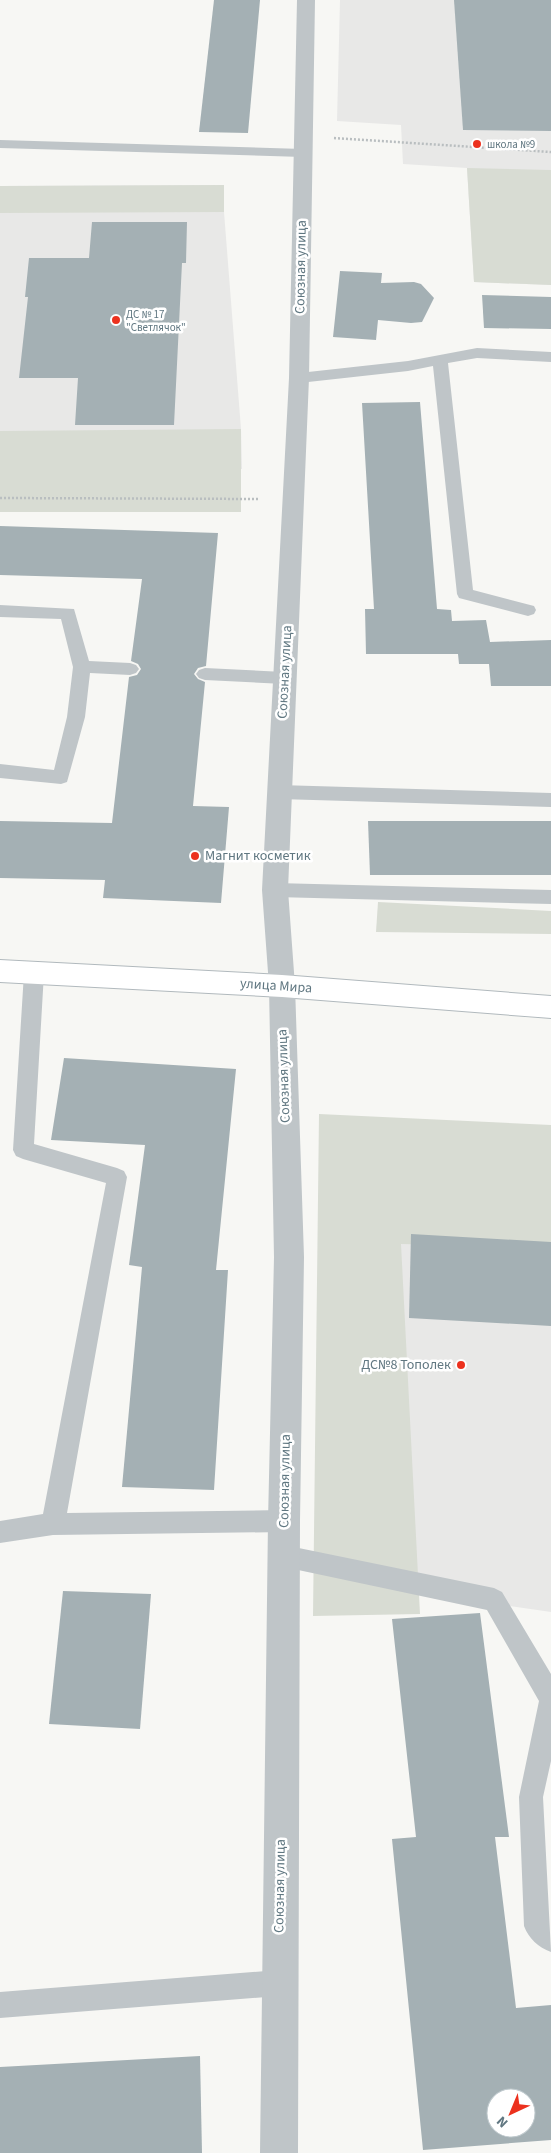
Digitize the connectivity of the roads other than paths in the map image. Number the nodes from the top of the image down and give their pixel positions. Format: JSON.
{"nodes":[{"id":1,"x":306,"y":0,"type":"edge"},
{"id":2,"x":0,"y":144,"type":"edge"},
{"id":3,"x":303,"y":145,"type":"junction"},
{"id":4,"x":551,"y":357,"type":"edge"},
{"id":5,"x":440,"y":360,"type":"junction"},
{"id":6,"x":299,"y":378,"type":"junction"},
{"id":7,"x":528,"y":610,"type":"dead end"},
{"id":8,"x":0,"y":611,"type":"edge"},
{"id":9,"x":82,"y":666,"type":"junction"},
{"id":10,"x":130,"y":669,"type":"dead end"},
{"id":11,"x":205,"y":674,"type":"dead end"},
{"id":12,"x":284,"y":678,"type":"junction"},
{"id":13,"x":0,"y":771,"type":"edge"},
{"id":14,"x":279,"y":792,"type":"junction"},
{"id":15,"x":551,"y":800,"type":"edge"},
{"id":16,"x":274,"y":890,"type":"junction"},
{"id":17,"x":551,"y":897,"type":"edge"},
{"id":18,"x":0,"y":971,"type":"edge"},
{"id":19,"x":34,"y":973,"type":"junction"},
{"id":20,"x":282,"y":986,"type":"junction"},
{"id":21,"x":551,"y":1007,"type":"edge"},
{"id":22,"x":284,"y":1521,"type":"junction"},
{"id":23,"x":53,"y":1524,"type":"junction"},
{"id":24,"x":0,"y":1532,"type":"edge"},
{"id":25,"x":284,"y":1556,"type":"junction"},
{"id":26,"x":551,"y":1697,"type":"edge"},
{"id":27,"x":551,"y":1702,"type":"edge"},
{"id":28,"x":551,"y":1939,"type":"edge"},
{"id":29,"x":279,"y":1983,"type":"junction"},
{"id":30,"x":0,"y":2005,"type":"edge"},
{"id":31,"x":279,"y":2153,"type":"edge"}],
"edges":[{"from":1,"to":3,"type":"street","name":"Союзная улица"},
{"from":2,"to":3,"type":"lane"},
{"from":3,"to":6,"type":"street","name":"Союзная улица"},
{"from":4,"to":5,"type":"lane"},
{"from":5,"to":6,"type":"lane"},
{"from":5,"to":7,"type":"lane"},
{"from":6,"to":12,"type":"street","name":"Союзная улица"},
{"from":8,"to":9,"type":"lane"},
{"from":9,"to":10,"type":"lane"},
{"from":9,"to":13,"type":"lane"},
{"from":11,"to":12,"type":"lane"},
{"from":12,"to":14,"type":"street","name":"Союзная улица"},
{"from":14,"to":15,"type":"lane"},
{"from":14,"to":16,"type":"street","name":"Союзная улица"},
{"from":16,"to":17,"type":"lane"},
{"from":16,"to":20,"type":"street","name":"Союзная улица"},
{"from":18,"to":19,"type":"main road","name":"улица Мира"},
{"from":19,"to":20,"type":"main road","name":"улица Мира"},
{"from":19,"to":23,"type":"lane"},
{"from":20,"to":21,"type":"main road","name":"улица Мира"},
{"from":20,"to":22,"type":"street","name":"Союзная улица"},
{"from":22,"to":23,"type":"lane"},
{"from":22,"to":25,"type":"street","name":"Союзная улица"},
{"from":23,"to":24,"type":"lane"},
{"from":25,"to":26,"type":"lane"},
{"from":25,"to":29,"type":"street","name":"Союзная улица"},
{"from":27,"to":28,"type":"lane"},
{"from":29,"to":30,"type":"lane"},
{"from":29,"to":31,"type":"street","name":"Союзная улица"}]}
